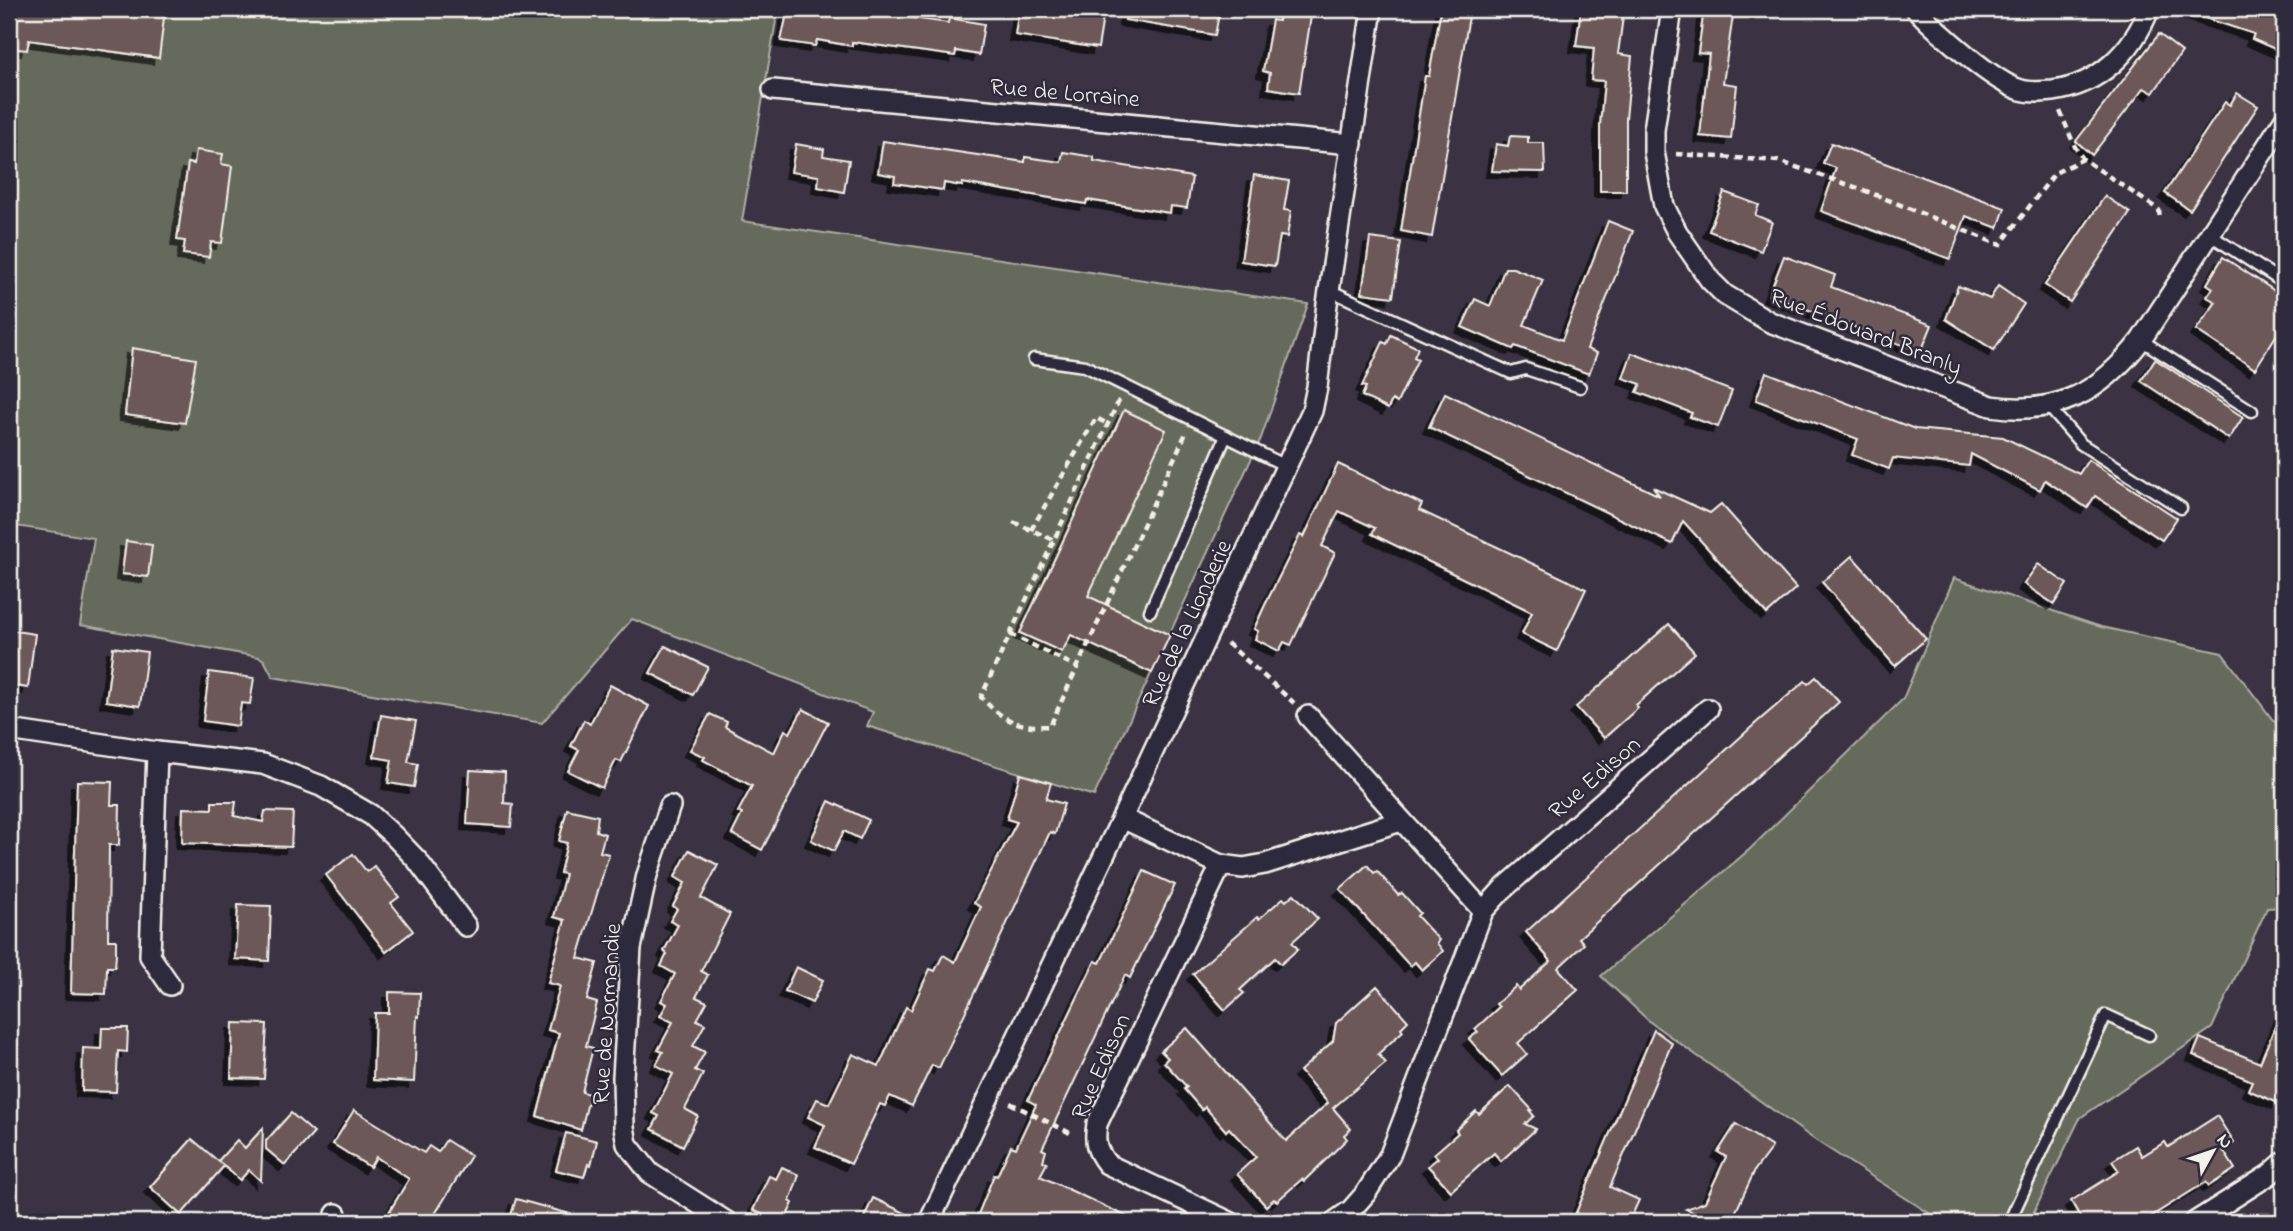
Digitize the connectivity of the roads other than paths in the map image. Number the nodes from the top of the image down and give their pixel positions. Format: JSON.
{"nodes":[{"id":1,"x":1372,"y":9,"type":"edge"},
{"id":2,"x":1672,"y":9,"type":"edge"},
{"id":3,"x":1916,"y":9,"type":"edge"},
{"id":4,"x":2150,"y":9,"type":"edge"},
{"id":5,"x":773,"y":90,"type":"dead end"},
{"id":6,"x":2282,"y":129,"type":"edge"},
{"id":7,"x":1352,"y":144,"type":"junction"},
{"id":8,"x":2209,"y":234,"type":"junction"},
{"id":9,"x":2284,"y":283,"type":"edge"},
{"id":10,"x":1329,"y":290,"type":"junction"},
{"id":11,"x":2141,"y":340,"type":"junction"},
{"id":12,"x":1034,"y":359,"type":"dead end"},
{"id":13,"x":1580,"y":387,"type":"dead end"},
{"id":14,"x":2048,"y":406,"type":"junction"},
{"id":15,"x":2252,"y":411,"type":"dead end"},
{"id":16,"x":1226,"y":436,"type":"junction"},
{"id":17,"x":1286,"y":466,"type":"junction"},
{"id":18,"x":2181,"y":508,"type":"dead end"},
{"id":19,"x":1150,"y":611,"type":"dead end"},
{"id":20,"x":1708,"y":709,"type":"dead end"},
{"id":21,"x":1309,"y":717,"type":"road end"},
{"id":22,"x":9,"y":730,"type":"edge"},
{"id":23,"x":157,"y":752,"type":"junction"},
{"id":24,"x":670,"y":806,"type":"dead end"},
{"id":25,"x":1122,"y":817,"type":"junction"},
{"id":26,"x":1401,"y":821,"type":"junction"},
{"id":27,"x":1221,"y":865,"type":"junction"},
{"id":28,"x":1483,"y":911,"type":"junction"},
{"id":29,"x":467,"y":926,"type":"dead end"},
{"id":30,"x":170,"y":985,"type":"dead end"},
{"id":31,"x":2149,"y":1035,"type":"dead end"},
{"id":32,"x":2284,"y":1162,"type":"edge"},
{"id":33,"x":727,"y":1222,"type":"edge"},
{"id":34,"x":929,"y":1222,"type":"edge"},
{"id":35,"x":1230,"y":1222,"type":"edge"},
{"id":36,"x":1334,"y":1222,"type":"edge"},
{"id":37,"x":2009,"y":1222,"type":"edge"},
{"id":38,"x":2195,"y":1222,"type":"edge"}],
"edges":[{"from":1,"to":7,"type":"street","name":"Rue de la Lionderie"},
{"from":2,"to":14,"type":"street","name":"Rue Édouard Branly"},
{"from":3,"to":4,"type":"street"},
{"from":5,"to":7,"type":"street","name":"Rue de Lorraine"},
{"from":6,"to":8,"type":"street","name":"Rue Édouard Branly"},
{"from":7,"to":10,"type":"street","name":"Rue de la Lionderie"},
{"from":8,"to":9,"type":"lane"},
{"from":8,"to":11,"type":"street","name":"Rue Édouard Branly"},
{"from":10,"to":13,"type":"lane"},
{"from":10,"to":17,"type":"street","name":"Rue de la Lionderie"},
{"from":11,"to":14,"type":"street","name":"Rue Édouard Branly"},
{"from":11,"to":15,"type":"lane"},
{"from":12,"to":16,"type":"lane"},
{"from":14,"to":18,"type":"lane"},
{"from":16,"to":17,"type":"lane"},
{"from":16,"to":19,"type":"lane"},
{"from":17,"to":25,"type":"street","name":"Rue de la Lionderie"},
{"from":20,"to":28,"type":"street","name":"Rue Edison"},
{"from":21,"to":26,"type":"street"},
{"from":22,"to":23,"type":"street"},
{"from":23,"to":29,"type":"street"},
{"from":23,"to":30,"type":"street"},
{"from":24,"to":33,"type":"street","name":"Rue de Normandie"},
{"from":25,"to":27,"type":"street"},
{"from":25,"to":34,"type":"street","name":"Rue de la Lionderie"},
{"from":26,"to":27,"type":"street"},
{"from":26,"to":28,"type":"street"},
{"from":27,"to":35,"type":"street","name":"Rue Edison"},
{"from":28,"to":36,"type":"street","name":"Rue Edison"},
{"from":31,"to":37,"type":"lane"},
{"from":32,"to":38,"type":"street"}]}
